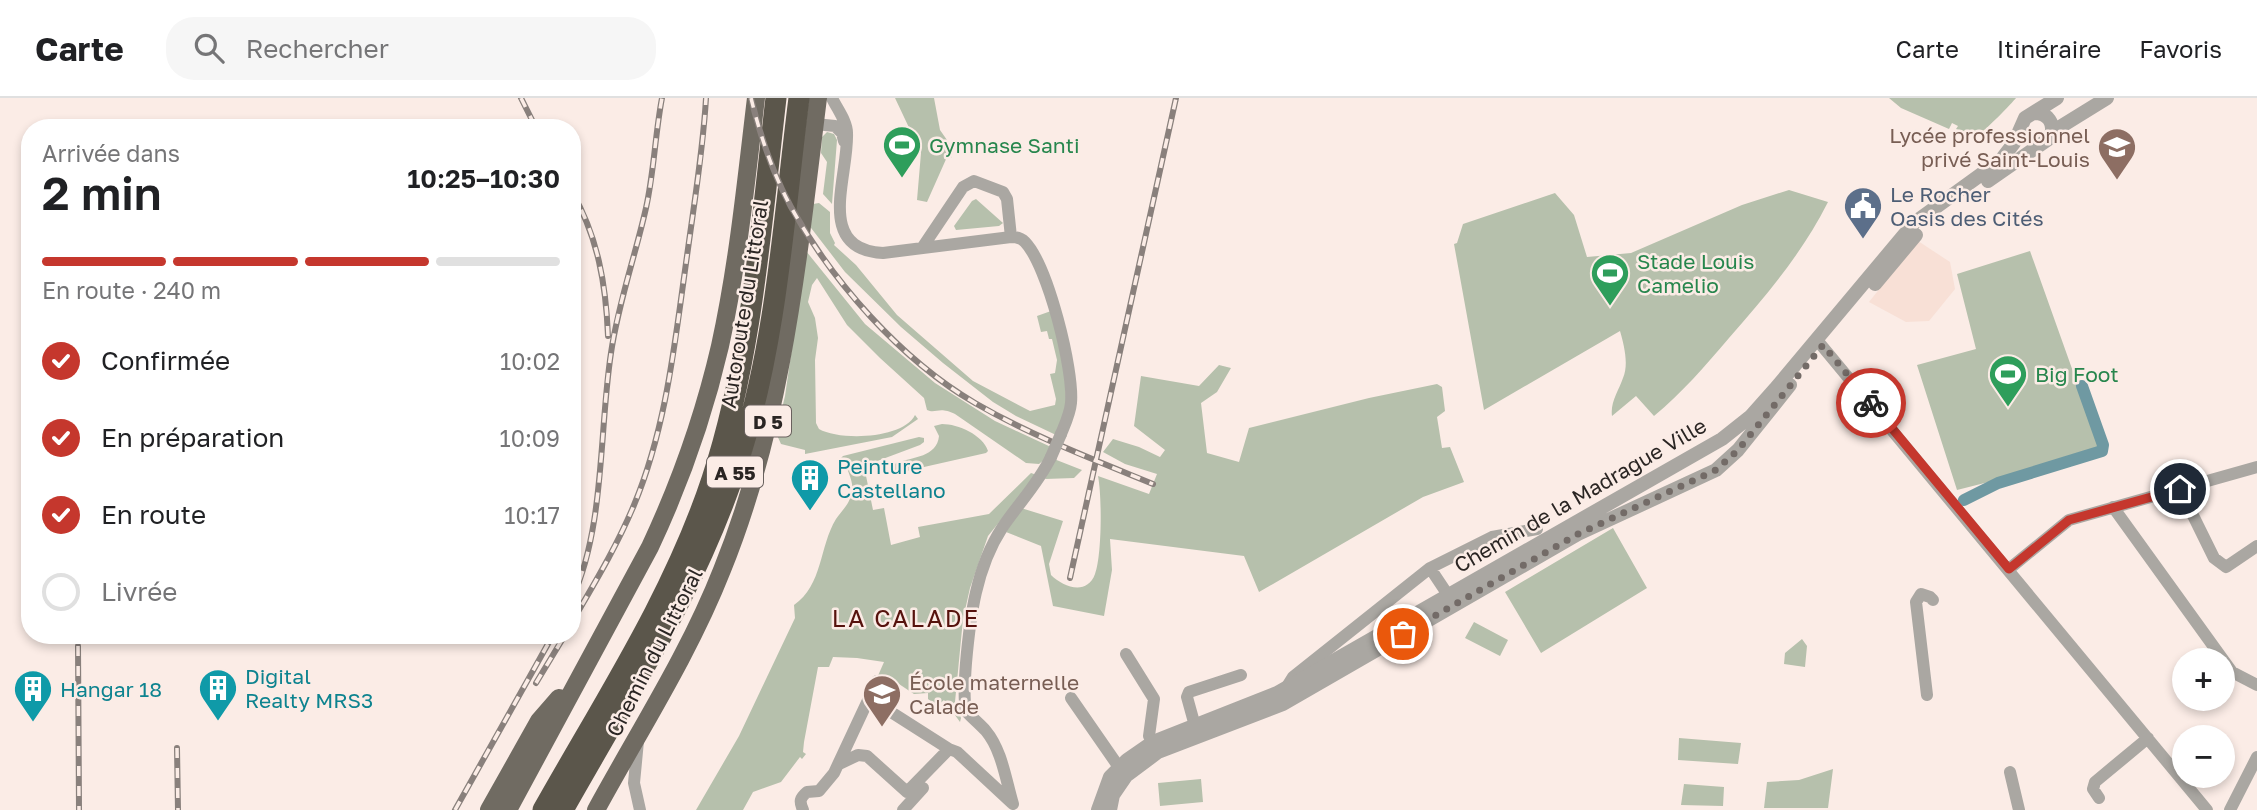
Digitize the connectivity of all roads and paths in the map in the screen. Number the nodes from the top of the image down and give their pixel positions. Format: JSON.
{"nodes":[{"id":1,"x":756,"y":98,"type":"edge"},
{"id":2,"x":776,"y":98,"type":"edge"},
{"id":3,"x":799,"y":98,"type":"edge"},
{"id":4,"x":818,"y":98,"type":"edge"},
{"id":5,"x":832,"y":98,"type":"edge"},
{"id":6,"x":2057,"y":98,"type":"edge"},
{"id":7,"x":2106,"y":98,"type":"edge"},
{"id":8,"x":2033,"y":113,"type":"junction"},
{"id":9,"x":815,"y":124,"type":"junction"},
{"id":10,"x":2021,"y":128,"type":"junction"},
{"id":11,"x":2052,"y":132,"type":"junction"},
{"id":12,"x":2040,"y":145,"type":"junction"},
{"id":13,"x":846,"y":152,"type":"junction"},
{"id":14,"x":1010,"y":237,"type":"junction"},
{"id":15,"x":922,"y":248,"type":"junction"},
{"id":16,"x":1820,"y":343,"type":"junction"},
{"id":17,"x":1691,"y":457,"type":"junction"},
{"id":18,"x":2257,"y":467,"type":"edge"},
{"id":19,"x":1701,"y":477,"type":"junction"},
{"id":20,"x":2180,"y":489,"type":"junction"},
{"id":21,"x":2113,"y":507,"type":"junction"},
{"id":22,"x":1537,"y":529,"type":"dead end"},
{"id":23,"x":2257,"y":547,"type":"edge"},
{"id":24,"x":1430,"y":568,"type":"junction"},
{"id":25,"x":2009,"y":569,"type":"junction"},
{"id":26,"x":1448,"y":595,"type":"junction"},
{"id":27,"x":1933,"y":600,"type":"dead end"},
{"id":28,"x":1416,"y":626,"type":"junction"},
{"id":29,"x":1355,"y":628,"type":"junction"},
{"id":30,"x":1403,"y":634,"type":"junction"},
{"id":31,"x":1362,"y":645,"type":"junction"},
{"id":32,"x":1126,"y":654,"type":"dead end"},
{"id":33,"x":579,"y":674,"type":"junction"},
{"id":34,"x":1241,"y":676,"type":"dead end"},
{"id":35,"x":877,"y":681,"type":"dead end"},
{"id":36,"x":2257,"y":685,"type":"edge"},
{"id":37,"x":1292,"y":691,"type":"junction"},
{"id":38,"x":1927,"y":695,"type":"dead end"},
{"id":39,"x":869,"y":698,"type":"junction"},
{"id":40,"x":1071,"y":698,"type":"dead end"},
{"id":41,"x":645,"y":723,"type":"junction"},
{"id":42,"x":1195,"y":726,"type":"junction"},
{"id":43,"x":2148,"y":738,"type":"junction"},
{"id":44,"x":1156,"y":747,"type":"junction"},
{"id":45,"x":953,"y":751,"type":"junction"},
{"id":46,"x":2257,"y":757,"type":"edge"},
{"id":47,"x":838,"y":764,"type":"junction"},
{"id":48,"x":1122,"y":771,"type":"junction"},
{"id":49,"x":2010,"y":772,"type":"dead end"},
{"id":50,"x":2099,"y":799,"type":"dead end"},
{"id":51,"x":1016,"y":807,"type":"edge"},
{"id":52,"x":489,"y":810,"type":"edge"},
{"id":53,"x":508,"y":810,"type":"edge"},
{"id":54,"x":543,"y":810,"type":"edge"},
{"id":55,"x":563,"y":810,"type":"edge"},
{"id":56,"x":596,"y":810,"type":"edge"},
{"id":57,"x":640,"y":810,"type":"edge"},
{"id":58,"x":803,"y":810,"type":"edge"},
{"id":59,"x":903,"y":810,"type":"edge"},
{"id":60,"x":1098,"y":810,"type":"edge"},
{"id":61,"x":1110,"y":810,"type":"edge"},
{"id":62,"x":2019,"y":810,"type":"edge"},
{"id":63,"x":2207,"y":810,"type":"edge"},
{"id":64,"x":2230,"y":810,"type":"edge"}],
"edges":[{"from":1,"to":33,"type":"main road"},
{"from":2,"to":54,"type":"highway","name":"Autoroute du Littoral","number":"A 55"},
{"from":3,"to":55,"type":"highway","name":"Autoroute du Littoral","number":"A 55"},
{"from":4,"to":9,"type":"main road","name":"Chemin du Littoral","number":"D 5"},
{"from":5,"to":13,"type":"street"},
{"from":6,"to":8,"type":"street"},
{"from":7,"to":11,"type":"street"},
{"from":8,"to":10,"type":"street"},
{"from":8,"to":11,"type":"street"},
{"from":9,"to":13,"type":"street"},
{"from":9,"to":41,"type":"main road","name":"Chemin du Littoral","number":"D 5"},
{"from":10,"to":12,"type":"street"},
{"from":10,"to":16,"type":"street","name":"Chemin de la Madrague Ville"},
{"from":11,"to":12,"type":"street"},
{"from":12,"to":16,"type":"street","name":"Chemin de la Madrague Ville"},
{"from":13,"to":15,"type":"street"},
{"from":14,"to":15,"type":"street"},
{"from":14,"to":15,"type":"street"},
{"from":14,"to":51,"type":"street","bridge":true},
{"from":16,"to":17,"type":"street","name":"Chemin de la Madrague Ville"},
{"from":16,"to":19,"type":"street","name":"Chemin de la Madrague Ville"},
{"from":16,"to":25,"type":"street"},
{"from":17,"to":19,"type":"street"},
{"from":17,"to":19,"type":"street"},
{"from":17,"to":26,"type":"street","name":"Chemin de la Madrague Ville"},
{"from":18,"to":20,"type":"street"},
{"from":19,"to":28,"type":"street","name":"Chemin de la Madrague Ville"},
{"from":20,"to":21,"type":"street"},
{"from":20,"to":23,"type":"street"},
{"from":21,"to":25,"type":"street"},
{"from":21,"to":36,"type":"street"},
{"from":22,"to":24,"type":"street"},
{"from":24,"to":26,"type":"street"},
{"from":24,"to":29,"type":"street"},
{"from":25,"to":43,"type":"street"},
{"from":26,"to":28,"type":"street"},
{"from":26,"to":31,"type":"street","name":"Chemin de la Madrague Ville"},
{"from":27,"to":38,"type":"street"},
{"from":28,"to":30,"type":"street","name":"Chemin de la Madrague Ville"},
{"from":29,"to":31,"type":"street"},
{"from":29,"to":37,"type":"street"},
{"from":30,"to":31,"type":"street"},
{"from":30,"to":37,"type":"street","name":"Chemin de la Madrague Ville"},
{"from":31,"to":37,"type":"street","name":"Chemin de la Madrague Ville"},
{"from":32,"to":44,"type":"street"},
{"from":33,"to":52,"type":"main road"},
{"from":33,"to":53,"type":"main road"},
{"from":34,"to":42,"type":"street"},
{"from":35,"to":39,"type":"street"},
{"from":37,"to":42,"type":"street","name":"Chemin de la Madrague Ville"},
{"from":37,"to":44,"type":"street","name":"Chemin de la Madrague Ville"},
{"from":39,"to":45,"type":"street"},
{"from":39,"to":47,"type":"street"},
{"from":40,"to":48,"type":"street"},
{"from":41,"to":56,"type":"main road","name":"Chemin du Littoral","number":"D 5"},
{"from":41,"to":57,"type":"street"},
{"from":42,"to":44,"type":"street","name":"Chemin de la Madrague Ville"},
{"from":43,"to":50,"type":"street"},
{"from":43,"to":63,"type":"street"},
{"from":44,"to":48,"type":"street","name":"Chemin de la Madrague Ville"},
{"from":45,"to":47,"type":"street"},
{"from":45,"to":51,"type":"street"},
{"from":45,"to":59,"type":"street"},
{"from":46,"to":64,"type":"street"},
{"from":47,"to":58,"type":"street"},
{"from":48,"to":60,"type":"street","name":"Chemin de la Madrague Ville"},
{"from":48,"to":61,"type":"street","name":"Chemin de la Madrague Ville"},
{"from":49,"to":62,"type":"street"}]}
